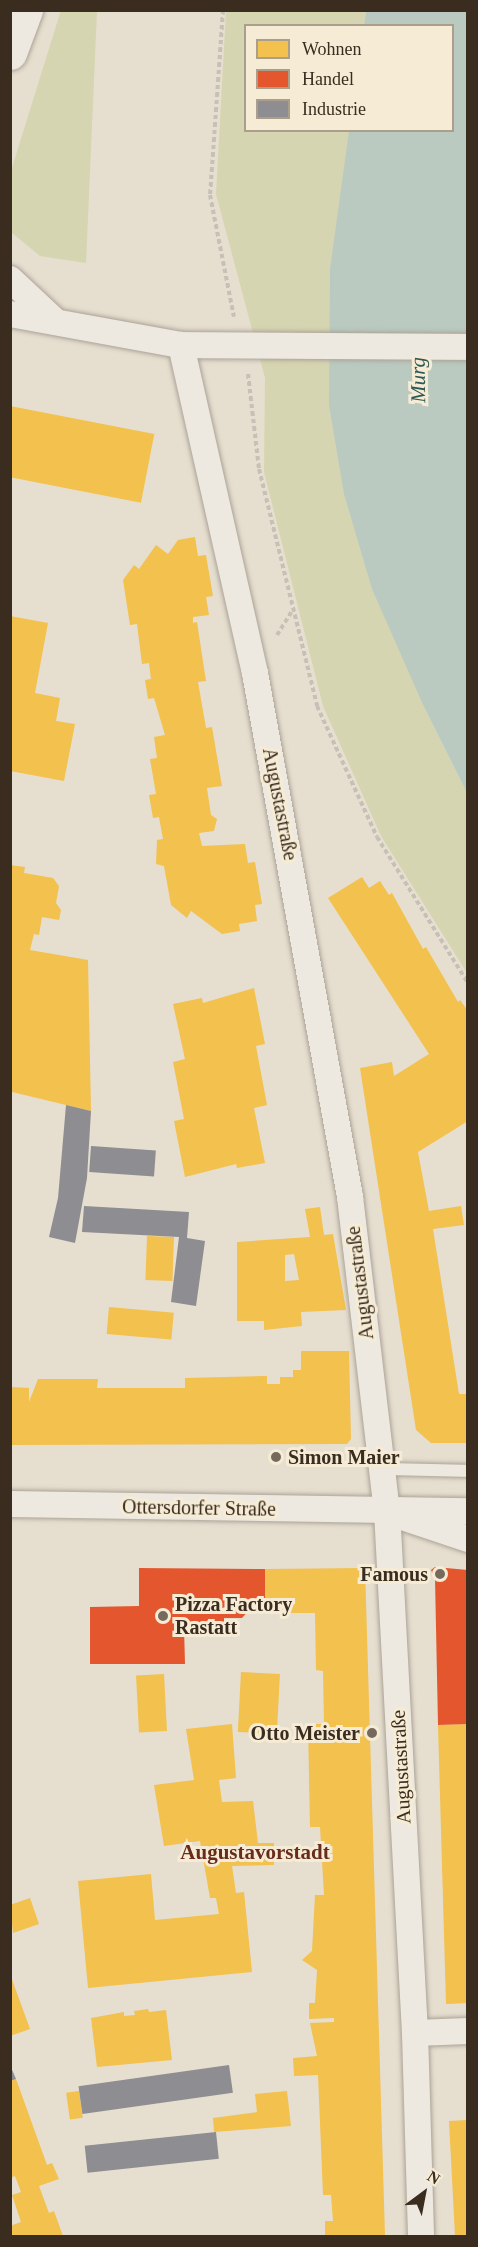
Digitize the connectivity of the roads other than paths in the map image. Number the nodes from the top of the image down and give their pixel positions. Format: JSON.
{"nodes":[{"id":1,"x":26,"y":10,"type":"edge"},
{"id":2,"x":10,"y":53,"type":"edge"},
{"id":3,"x":10,"y":279,"type":"edge"},
{"id":4,"x":10,"y":314,"type":"edge"},
{"id":5,"x":57,"y":322,"type":"junction"},
{"id":6,"x":181,"y":345,"type":"junction"},
{"id":7,"x":468,"y":347,"type":"edge"},
{"id":8,"x":382,"y":1469,"type":"junction"},
{"id":9,"x":468,"y":1471,"type":"edge"},
{"id":10,"x":10,"y":1504,"type":"edge"},
{"id":11,"x":468,"y":1511,"type":"edge"},
{"id":12,"x":387,"y":1512,"type":"junction"},
{"id":13,"x":468,"y":1539,"type":"edge"},
{"id":14,"x":468,"y":2031,"type":"edge"},
{"id":15,"x":415,"y":2033,"type":"junction"},
{"id":16,"x":421,"y":2236,"type":"edge"}],
"edges":[{"from":1,"to":2,"type":"main road"},
{"from":3,"to":5,"type":"street"},
{"from":4,"to":5,"type":"street"},
{"from":5,"to":6,"type":"street"},
{"from":6,"to":7,"type":"street"},
{"from":6,"to":8,"type":"street","name":"Augustastraße"},
{"from":8,"to":9,"type":"lane"},
{"from":8,"to":12,"type":"street","name":"Augustastraße"},
{"from":10,"to":12,"type":"street","name":"Ottersdorfer Straße"},
{"from":11,"to":12,"type":"street","name":"Ottersdorfer Straße"},
{"from":12,"to":13,"type":"street","name":"Ottersdorfer Straße"},
{"from":12,"to":15,"type":"street","name":"Augustastraße"},
{"from":14,"to":15,"type":"street"},
{"from":15,"to":16,"type":"street","name":"Augustastraße"}]}
